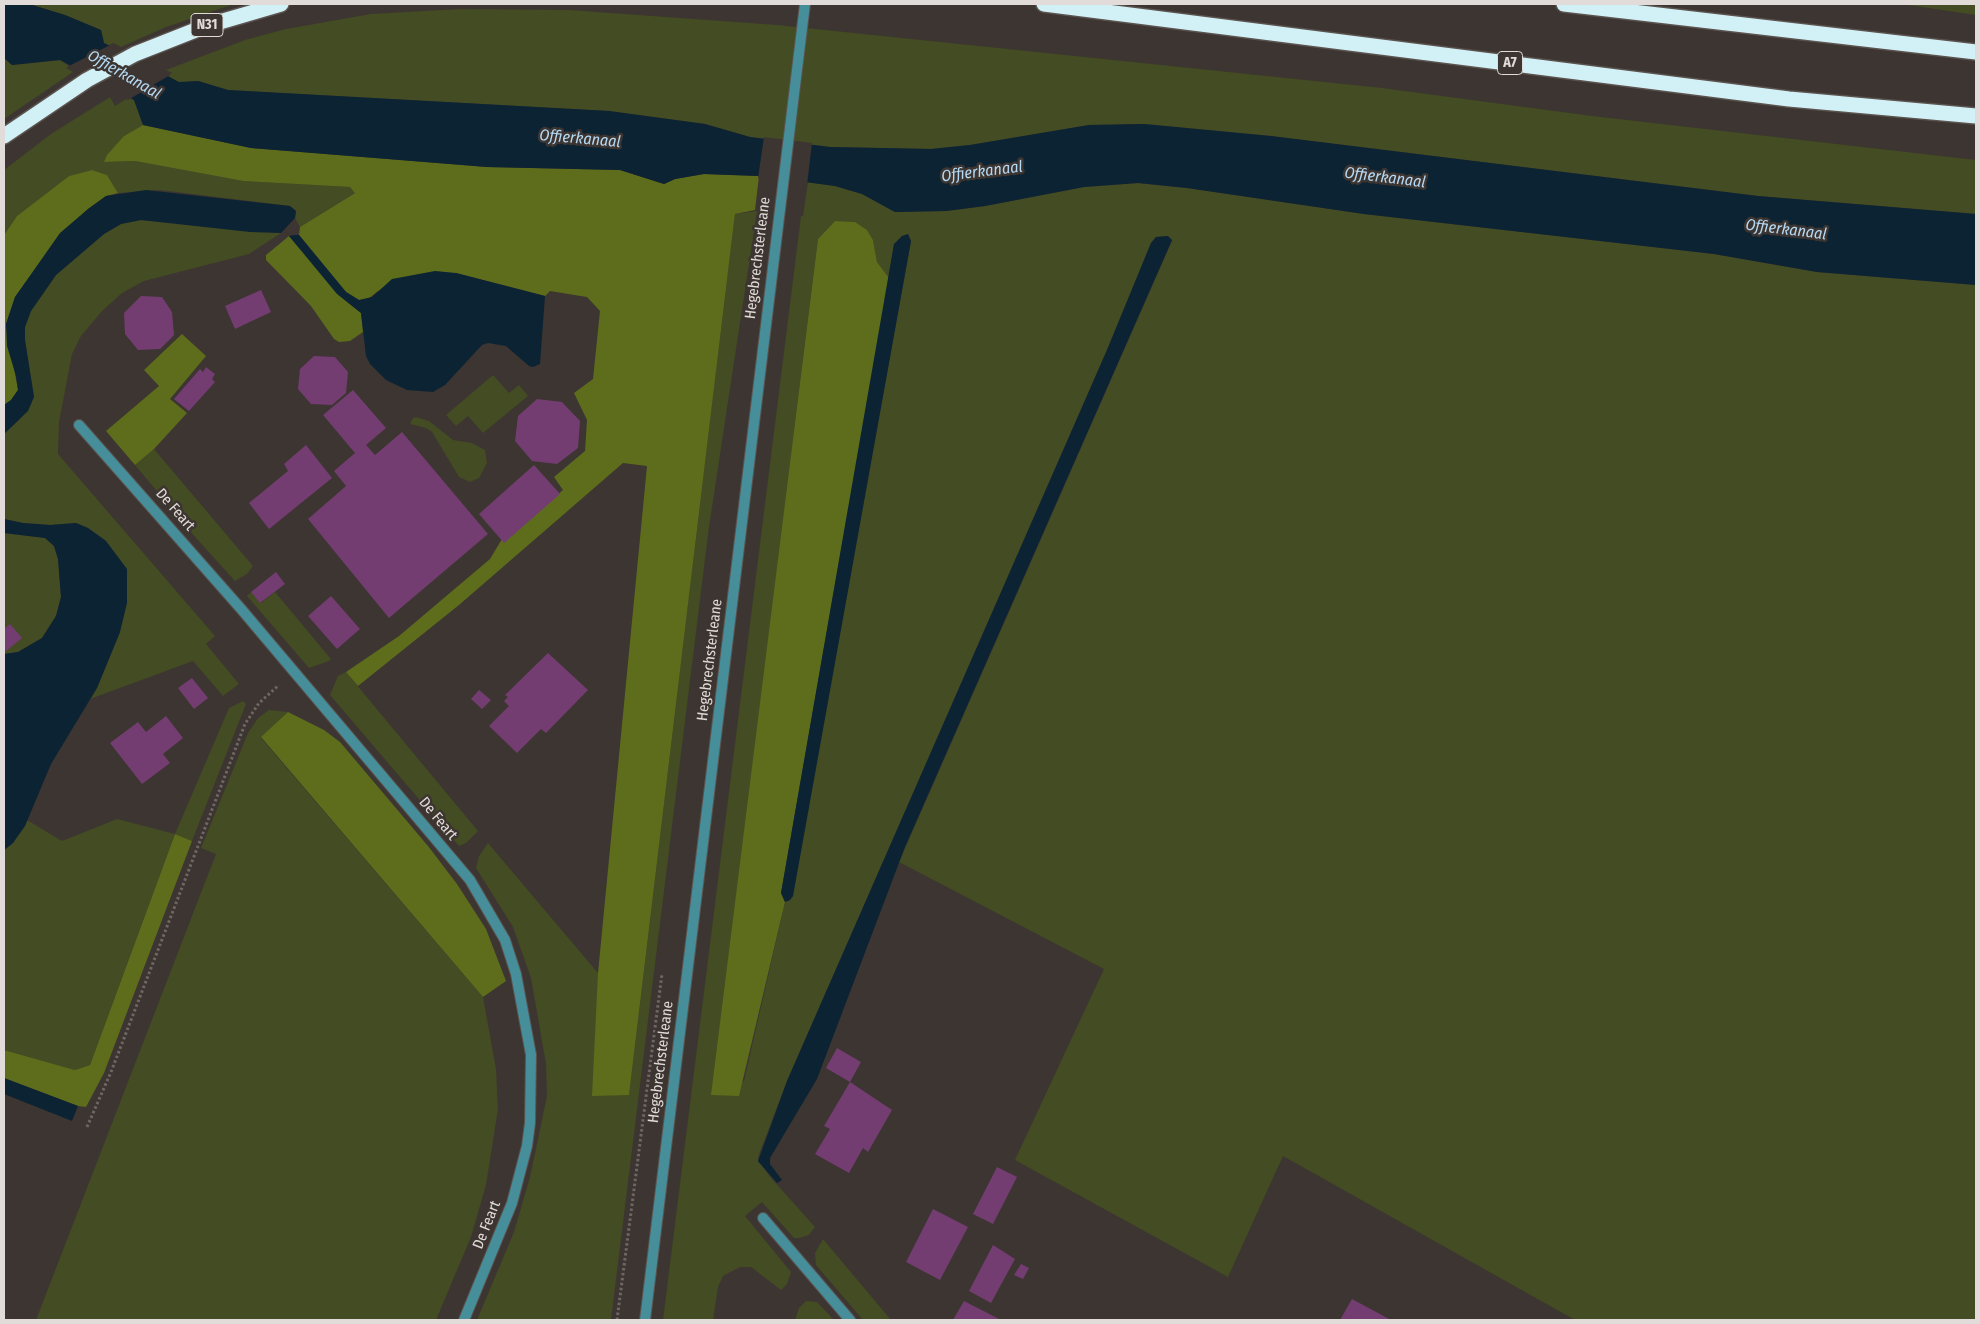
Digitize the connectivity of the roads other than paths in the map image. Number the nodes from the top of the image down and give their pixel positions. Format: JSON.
{"nodes":[{"id":1,"x":281,"y":4,"type":"edge"},
{"id":2,"x":805,"y":4,"type":"edge"},
{"id":3,"x":1044,"y":4,"type":"edge"},
{"id":4,"x":1564,"y":4,"type":"edge"},
{"id":5,"x":1976,"y":52,"type":"edge"},
{"id":6,"x":1976,"y":116,"type":"edge"},
{"id":7,"x":4,"y":136,"type":"edge"},
{"id":8,"x":79,"y":425,"type":"dead end"},
{"id":9,"x":763,"y":1218,"type":"dead end"},
{"id":10,"x":464,"y":1320,"type":"edge"},
{"id":11,"x":645,"y":1320,"type":"edge"},
{"id":12,"x":850,"y":1320,"type":"edge"}],
"edges":[{"from":1,"to":7,"type":"highway","number":"N31"},
{"from":2,"to":11,"type":"street","name":"Hegebrechsterleane"},
{"from":3,"to":6,"type":"highway","number":"A7"},
{"from":4,"to":5,"type":"highway"},
{"from":8,"to":10,"type":"street","name":"De Feart"},
{"from":9,"to":12,"type":"street"}]}
